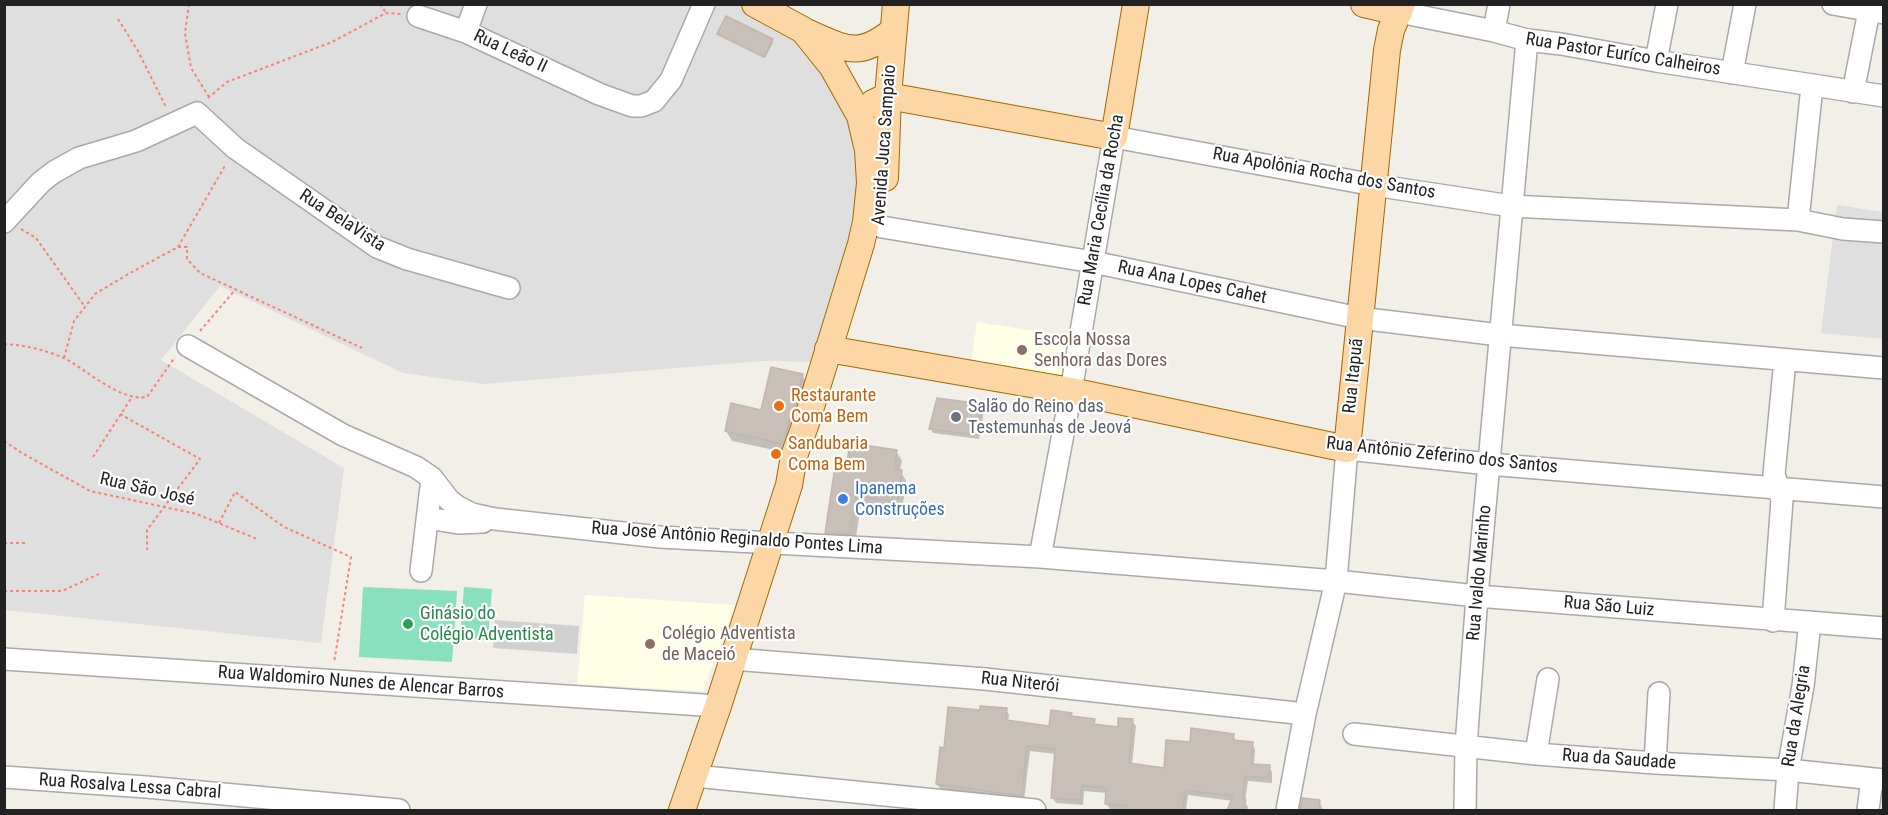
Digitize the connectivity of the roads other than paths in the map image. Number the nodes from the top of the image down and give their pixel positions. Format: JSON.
{"nodes":[{"id":1,"x":476,"y":4,"type":"edge"},
{"id":2,"x":704,"y":4,"type":"edge"},
{"id":3,"x":755,"y":4,"type":"edge"},
{"id":4,"x":896,"y":4,"type":"edge"},
{"id":5,"x":1136,"y":4,"type":"edge"},
{"id":6,"x":1364,"y":4,"type":"edge"},
{"id":7,"x":1499,"y":4,"type":"edge"},
{"id":8,"x":1667,"y":4,"type":"edge"},
{"id":9,"x":1745,"y":4,"type":"edge"},
{"id":10,"x":1833,"y":4,"type":"edge"},
{"id":11,"x":1400,"y":8,"type":"edge"},
{"id":12,"x":1876,"y":12,"type":"edge"},
{"id":13,"x":418,"y":16,"type":"road end"},
{"id":14,"x":803,"y":30,"type":"junction"},
{"id":15,"x":893,"y":31,"type":"junction"},
{"id":16,"x":1494,"y":31,"type":"junction"},
{"id":17,"x":466,"y":32,"type":"junction"},
{"id":18,"x":1527,"y":40,"type":"junction"},
{"id":19,"x":1656,"y":61,"type":"junction"},
{"id":20,"x":1732,"y":73,"type":"junction"},
{"id":21,"x":1812,"y":86,"type":"junction"},
{"id":22,"x":1853,"y":92,"type":"junction"},
{"id":23,"x":888,"y":96,"type":"junction"},
{"id":24,"x":1884,"y":96,"type":"edge"},
{"id":25,"x":860,"y":116,"type":"junction"},
{"id":26,"x":1114,"y":136,"type":"junction"},
{"id":27,"x":1374,"y":185,"type":"junction"},
{"id":28,"x":1511,"y":206,"type":"junction"},
{"id":29,"x":1798,"y":220,"type":"junction"},
{"id":30,"x":5,"y":221,"type":"edge"},
{"id":31,"x":882,"y":227,"type":"junction"},
{"id":32,"x":1884,"y":232,"type":"edge"},
{"id":33,"x":1093,"y":262,"type":"junction"},
{"id":34,"x":509,"y":288,"type":"dead end"},
{"id":35,"x":1359,"y":318,"type":"junction"},
{"id":36,"x":1500,"y":335,"type":"junction"},
{"id":37,"x":188,"y":346,"type":"road end"},
{"id":38,"x":836,"y":351,"type":"junction"},
{"id":39,"x":1785,"y":360,"type":"junction"},
{"id":40,"x":1884,"y":368,"type":"edge"},
{"id":41,"x":1071,"y":391,"type":"junction"},
{"id":42,"x":1347,"y":449,"type":"junction"},
{"id":43,"x":1489,"y":464,"type":"junction"},
{"id":44,"x":432,"y":478,"type":"junction"},
{"id":45,"x":1778,"y":488,"type":"junction"},
{"id":46,"x":1884,"y":497,"type":"edge"},
{"id":47,"x":428,"y":518,"type":"junction"},
{"id":48,"x":495,"y":519,"type":"junction"},
{"id":49,"x":769,"y":543,"type":"junction"},
{"id":50,"x":1040,"y":557,"type":"junction"},
{"id":51,"x":421,"y":571,"type":"dead end"},
{"id":52,"x":1336,"y":581,"type":"junction"},
{"id":53,"x":1477,"y":596,"type":"junction"},
{"id":54,"x":1773,"y":621,"type":"junction"},
{"id":55,"x":1810,"y":622,"type":"junction"},
{"id":56,"x":1884,"y":628,"type":"edge"},
{"id":57,"x":4,"y":659,"type":"edge"},
{"id":58,"x":733,"y":659,"type":"junction"},
{"id":59,"x":1548,"y":679,"type":"dead end"},
{"id":60,"x":1659,"y":693,"type":"dead end"},
{"id":61,"x":718,"y":706,"type":"junction"},
{"id":62,"x":1305,"y":714,"type":"junction"},
{"id":63,"x":1354,"y":734,"type":"dead end"},
{"id":64,"x":1466,"y":746,"type":"junction"},
{"id":65,"x":1536,"y":754,"type":"junction"},
{"id":66,"x":1655,"y":763,"type":"junction"},
{"id":67,"x":1788,"y":770,"type":"junction"},
{"id":68,"x":695,"y":776,"type":"junction"},
{"id":69,"x":4,"y":777,"type":"edge"},
{"id":70,"x":1878,"y":780,"type":"edge"},
{"id":71,"x":863,"y":802,"type":"edge"},
{"id":72,"x":323,"y":807,"type":"edge"},
{"id":73,"x":987,"y":808,"type":"edge"},
{"id":74,"x":399,"y":810,"type":"edge"},
{"id":75,"x":682,"y":810,"type":"edge"},
{"id":76,"x":1035,"y":810,"type":"edge"},
{"id":77,"x":1287,"y":810,"type":"edge"},
{"id":78,"x":1465,"y":810,"type":"edge"},
{"id":79,"x":1785,"y":810,"type":"edge"},
{"id":80,"x":1868,"y":810,"type":"edge"}],
"edges":[{"from":1,"to":17,"type":"street"},
{"from":2,"to":17,"type":"street","name":"Rua Leão II"},
{"from":3,"to":14,"type":"main road","name":"Avenida Juca Sampaio"},
{"from":4,"to":15,"type":"main road","name":"Avenida Juca Sampaio"},
{"from":5,"to":26,"type":"main road","name":"Rua Maria Cecília da Rocha"},
{"from":6,"to":11,"type":"main road","name":"Rua Pastor Euríco Calheiros"},
{"from":7,"to":16,"type":"street"},
{"from":8,"to":19,"type":"street"},
{"from":9,"to":20,"type":"street"},
{"from":10,"to":12,"type":"street"},
{"from":11,"to":16,"type":"street","name":"Rua Pastor Euríco Calheiros"},
{"from":11,"to":27,"type":"main road","name":"Rua Itapuã"},
{"from":12,"to":22,"type":"street"},
{"from":13,"to":17,"type":"street","name":"Rua Leão II"},
{"from":14,"to":15,"type":"main road"},
{"from":14,"to":25,"type":"main road","name":"Avenida Juca Sampaio"},
{"from":15,"to":23,"type":"main road","name":"Avenida Juca Sampaio"},
{"from":16,"to":18,"type":"street","name":"Rua Pastor Euríco Calheiros"},
{"from":18,"to":19,"type":"street","name":"Rua Pastor Euríco Calheiros"},
{"from":18,"to":28,"type":"street","name":"Rua Ivaldo Marinho"},
{"from":19,"to":20,"type":"street","name":"Rua Pastor Euríco Calheiros"},
{"from":20,"to":21,"type":"street","name":"Rua Pastor Euríco Calheiros"},
{"from":21,"to":22,"type":"street","name":"Rua Pastor Euríco Calheiros"},
{"from":21,"to":29,"type":"street"},
{"from":22,"to":24,"type":"street","name":"Rua Pastor Euríco Calheiros"},
{"from":23,"to":25,"type":"main road"},
{"from":23,"to":26,"type":"main road","name":"Rua Apolônia Rocha dos Santos"},
{"from":23,"to":31,"type":"main road","name":"Avenida Juca Sampaio"},
{"from":25,"to":38,"type":"main road","name":"Avenida Juca Sampaio"},
{"from":26,"to":27,"type":"street","name":"Rua Apolônia Rocha dos Santos"},
{"from":26,"to":33,"type":"street","name":"Rua Maria Cecília da Rocha"},
{"from":27,"to":28,"type":"street","name":"Rua Apolônia Rocha dos Santos"},
{"from":27,"to":35,"type":"main road","name":"Rua Itapuã"},
{"from":28,"to":29,"type":"street","name":"Rua Apolônia Rocha dos Santos"},
{"from":28,"to":36,"type":"street","name":"Rua Ivaldo Marinho"},
{"from":29,"to":32,"type":"street","name":"Rua Apolônia Rocha dos Santos"},
{"from":30,"to":34,"type":"street","name":"Rua BelaVista"},
{"from":31,"to":33,"type":"street","name":"Rua Ana Lopes Cahet"},
{"from":31,"to":38,"type":"main road","name":"Avenida Juca Sampaio"},
{"from":33,"to":35,"type":"street","name":"Rua Ana Lopes Cahet"},
{"from":33,"to":41,"type":"street","name":"Rua Maria Cecília da Rocha"},
{"from":35,"to":36,"type":"street"},
{"from":35,"to":42,"type":"main road","name":"Rua Itapuã"},
{"from":36,"to":39,"type":"street"},
{"from":36,"to":43,"type":"street","name":"Rua Ivaldo Marinho"},
{"from":37,"to":44,"type":"street","name":"Rua José Antônio Reginaldo Pontes Lima"},
{"from":38,"to":41,"type":"main road","name":"Rua Antônio Zeferino dos Santos"},
{"from":38,"to":49,"type":"main road","name":"Avenida Juca Sampaio"},
{"from":39,"to":40,"type":"street"},
{"from":39,"to":45,"type":"street"},
{"from":41,"to":42,"type":"main road","name":"Rua Antônio Zeferino dos Santos"},
{"from":41,"to":50,"type":"street","name":"Rua Maria Cecília da Rocha"},
{"from":42,"to":43,"type":"street","name":"Rua Antônio Zeferino dos Santos"},
{"from":42,"to":52,"type":"street","name":"Rua Itapuã"},
{"from":43,"to":45,"type":"street","name":"Rua Antônio Zeferino dos Santos"},
{"from":43,"to":53,"type":"street","name":"Rua Ivaldo Marinho"},
{"from":44,"to":47,"type":"street"},
{"from":44,"to":48,"type":"street","name":"Rua José Antônio Reginaldo Pontes Lima"},
{"from":45,"to":46,"type":"street","name":"Rua Antônio Zeferino dos Santos"},
{"from":45,"to":54,"type":"street"},
{"from":47,"to":48,"type":"street"},
{"from":47,"to":51,"type":"street"},
{"from":48,"to":49,"type":"street","name":"Rua José Antônio Reginaldo Pontes Lima"},
{"from":49,"to":50,"type":"street","name":"Rua José Antônio Reginaldo Pontes Lima"},
{"from":49,"to":58,"type":"main road","name":"Avenida Juca Sampaio"},
{"from":50,"to":52,"type":"street","name":"Rua José Antônio Reginaldo Pontes Lima"},
{"from":52,"to":53,"type":"street","name":"Rua São Luiz"},
{"from":52,"to":62,"type":"street","name":"Rua Itapuã"},
{"from":53,"to":54,"type":"street","name":"Rua São Luiz"},
{"from":53,"to":64,"type":"street","name":"Rua Ivaldo Marinho"},
{"from":54,"to":55,"type":"street","name":"Rua São Luiz"},
{"from":55,"to":56,"type":"street","name":"Rua São Luiz"},
{"from":55,"to":67,"type":"street","name":"Rua da Alegria"},
{"from":57,"to":61,"type":"street","name":"Rua Waldomiro Nunes de Alencar Barros"},
{"from":58,"to":61,"type":"main road","name":"Avenida Juca Sampaio"},
{"from":58,"to":62,"type":"street","name":"Rua Niterói"},
{"from":59,"to":65,"type":"street"},
{"from":60,"to":66,"type":"street"},
{"from":61,"to":68,"type":"main road","name":"Avenida Juca Sampaio"},
{"from":62,"to":77,"type":"street","name":"Rua Itapuã"},
{"from":63,"to":64,"type":"street","name":"Rua da Saudade"},
{"from":64,"to":65,"type":"street","name":"Rua da Saudade"},
{"from":64,"to":78,"type":"street","name":"Rua Ivaldo Marinho"},
{"from":65,"to":66,"type":"street","name":"Rua da Saudade"},
{"from":66,"to":67,"type":"street","name":"Rua da Saudade"},
{"from":67,"to":70,"type":"street","name":"Rua da Saudade"},
{"from":67,"to":79,"type":"street","name":"Rua da Alegria"},
{"from":68,"to":71,"type":"street"},
{"from":68,"to":75,"type":"main road","name":"Avenida Juca Sampaio"},
{"from":69,"to":72,"type":"street","name":"Rua Rosalva Lessa Cabral"},
{"from":70,"to":80,"type":"street"},
{"from":71,"to":73,"type":"street"},
{"from":72,"to":74,"type":"street","name":"Rua Rosalva Lessa Cabral"},
{"from":73,"to":76,"type":"street"}]}
